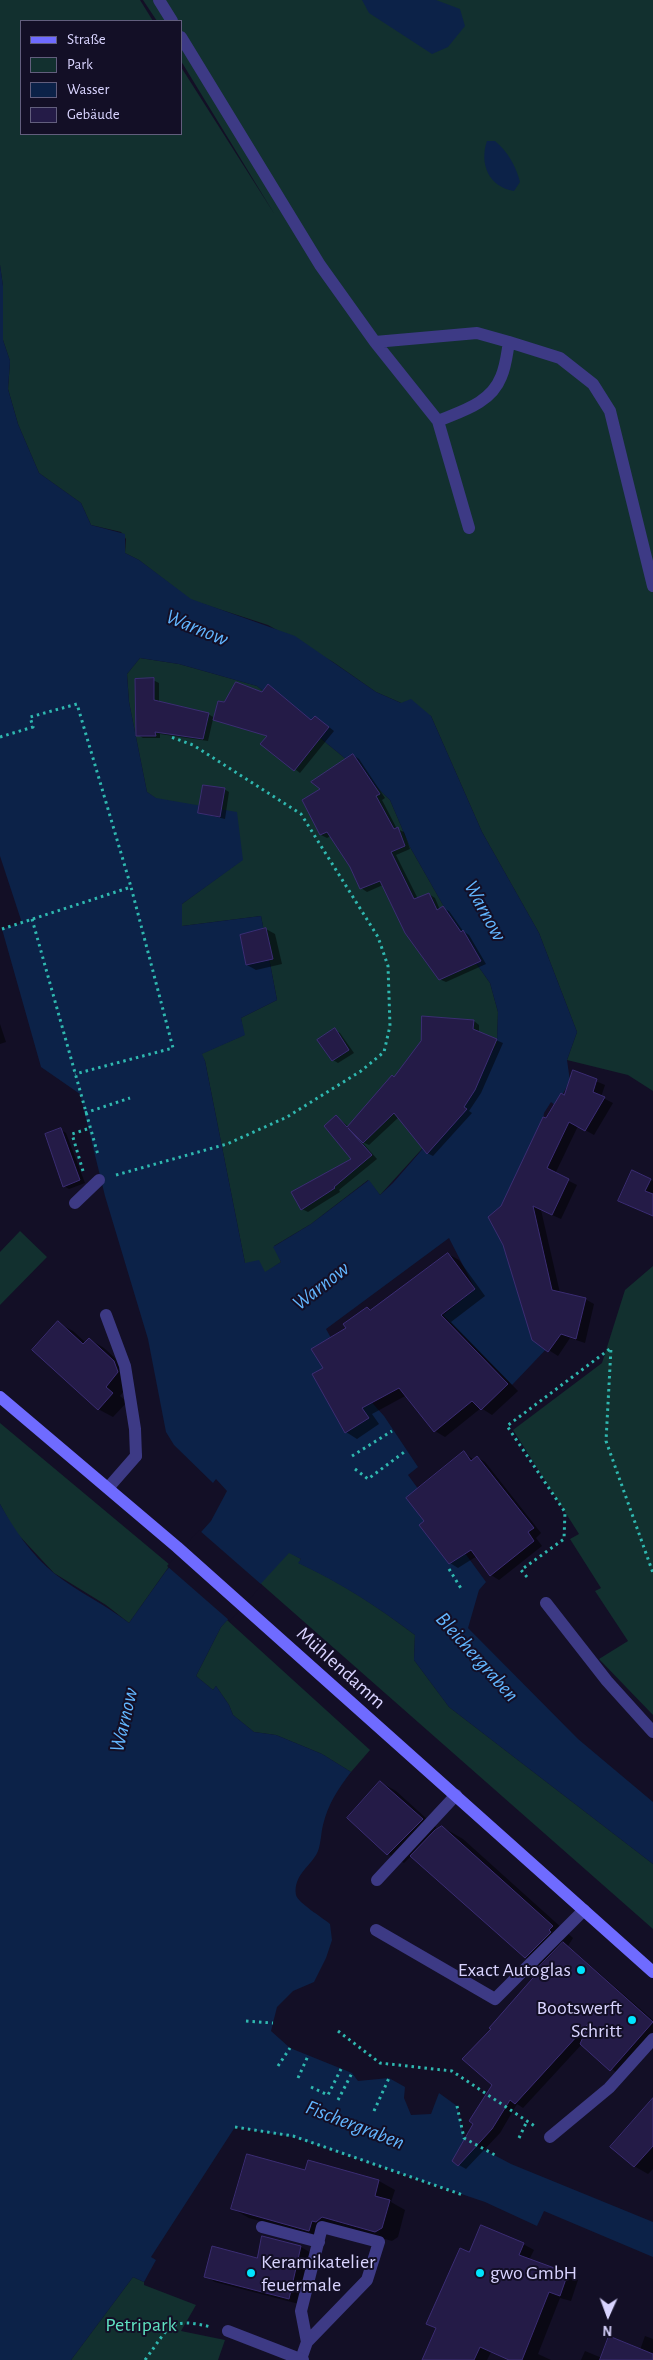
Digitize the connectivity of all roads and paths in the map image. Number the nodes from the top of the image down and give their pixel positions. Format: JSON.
{"nodes":[{"id":1,"x":159,"y":0,"type":"edge"},
{"id":2,"x":171,"y":20,"type":"edge"},
{"id":3,"x":182,"y":39,"type":"edge"},
{"id":4,"x":375,"y":342,"type":"junction"},
{"id":5,"x":509,"y":342,"type":"junction"},
{"id":6,"x":438,"y":420,"type":"junction"},
{"id":7,"x":469,"y":528,"type":"dead end"},
{"id":8,"x":653,"y":586,"type":"edge"},
{"id":9,"x":0,"y":737,"type":"edge"},
{"id":10,"x":171,"y":737,"type":"dead end"},
{"id":11,"x":130,"y":887,"type":"junction"},
{"id":12,"x":32,"y":919,"type":"junction"},
{"id":13,"x":2,"y":929,"type":"dead end"},
{"id":14,"x":76,"y":1074,"type":"junction"},
{"id":15,"x":130,"y":1098,"type":"dead end"},
{"id":16,"x":85,"y":1113,"type":"junction"},
{"id":17,"x":90,"y":1128,"type":"junction"},
{"id":18,"x":98,"y":1155,"type":"dead end"},
{"id":19,"x":99,"y":1180,"type":"joint"},
{"id":20,"x":88,"y":1190,"type":"junction"},
{"id":21,"x":75,"y":1202,"type":"dead end"},
{"id":22,"x":106,"y":1315,"type":"dead end"},
{"id":23,"x":0,"y":1397,"type":"edge"},
{"id":24,"x":392,"y":1431,"type":"dead end"},
{"id":25,"x":407,"y":1450,"type":"dead end"},
{"id":26,"x":352,"y":1456,"type":"dead end"},
{"id":27,"x":355,"y":1469,"type":"dead end"},
{"id":28,"x":108,"y":1488,"type":"junction"},
{"id":29,"x":449,"y":1569,"type":"dead end"},
{"id":30,"x":653,"y":1573,"type":"edge"},
{"id":31,"x":526,"y":1577,"type":"dead end"},
{"id":32,"x":462,"y":1590,"type":"dead end"},
{"id":33,"x":546,"y":1602,"type":"dead end"},
{"id":34,"x":653,"y":1732,"type":"edge"},
{"id":35,"x":456,"y":1795,"type":"junction"},
{"id":36,"x":378,"y":1880,"type":"dead end"},
{"id":37,"x":584,"y":1910,"type":"junction"},
{"id":38,"x":376,"y":1930,"type":"dead end"},
{"id":39,"x":653,"y":1972,"type":"edge"},
{"id":40,"x":246,"y":2021,"type":"dead end"},
{"id":41,"x":272,"y":2023,"type":"dead end"},
{"id":42,"x":338,"y":2031,"type":"dead end"},
{"id":43,"x":653,"y":2039,"type":"edge"},
{"id":44,"x":290,"y":2048,"type":"dead end"},
{"id":45,"x":308,"y":2056,"type":"dead end"},
{"id":46,"x":278,"y":2066,"type":"dead end"},
{"id":47,"x":341,"y":2069,"type":"dead end"},
{"id":48,"x":352,"y":2074,"type":"dead end"},
{"id":49,"x":298,"y":2078,"type":"dead end"},
{"id":50,"x":389,"y":2078,"type":"dead end"},
{"id":51,"x":311,"y":2087,"type":"dead end"},
{"id":52,"x":338,"y":2100,"type":"dead end"},
{"id":53,"x":457,"y":2106,"type":"dead end"},
{"id":54,"x":374,"y":2111,"type":"dead end"},
{"id":55,"x":527,"y":2121,"type":"junction"},
{"id":56,"x":235,"y":2127,"type":"dead end"},
{"id":57,"x":550,"y":2137,"type":"joint"},
{"id":58,"x":519,"y":2138,"type":"dead end"},
{"id":59,"x":495,"y":2156,"type":"dead end"},
{"id":60,"x":463,"y":2195,"type":"dead end"},
{"id":61,"x":262,"y":2227,"type":"dead end"},
{"id":62,"x":319,"y":2242,"type":"junction"},
{"id":63,"x":228,"y":2331,"type":"joint"},
{"id":64,"x":307,"y":2342,"type":"junction"},
{"id":65,"x":145,"y":2360,"type":"edge"},
{"id":66,"x":302,"y":2360,"type":"edge"}],
"edges":[{"from":1,"to":2,"type":"street"},
{"from":3,"to":4,"type":"street"},
{"from":4,"to":5,"type":"street"},
{"from":4,"to":6,"type":"street"},
{"from":5,"to":6,"type":"street"},
{"from":5,"to":8,"type":"street"},
{"from":6,"to":7,"type":"street"},
{"from":9,"to":11,"type":"path"},
{"from":10,"to":19,"type":"path"},
{"from":11,"to":12,"type":"path"},
{"from":11,"to":14,"type":"path"},
{"from":12,"to":13,"type":"path"},
{"from":12,"to":14,"type":"path"},
{"from":14,"to":16,"type":"path"},
{"from":15,"to":16,"type":"path"},
{"from":16,"to":17,"type":"path"},
{"from":17,"to":18,"type":"path"},
{"from":17,"to":20,"type":"path"},
{"from":19,"to":20,"type":"street"},
{"from":20,"to":21,"type":"street"},
{"from":22,"to":28,"type":"street"},
{"from":23,"to":28,"type":"main road","name":"Mühlendamm"},
{"from":24,"to":26,"type":"path"},
{"from":25,"to":27,"type":"path"},
{"from":28,"to":35,"type":"main road","name":"Mühlendamm"},
{"from":29,"to":32,"type":"path"},
{"from":30,"to":31,"type":"path"},
{"from":33,"to":34,"type":"street"},
{"from":35,"to":36,"type":"street"},
{"from":35,"to":37,"type":"main road","name":"Mühlendamm"},
{"from":37,"to":38,"type":"street"},
{"from":37,"to":39,"type":"main road","name":"Mühlendamm"},
{"from":40,"to":41,"type":"path"},
{"from":42,"to":55,"type":"path"},
{"from":43,"to":57,"type":"street"},
{"from":44,"to":46,"type":"path"},
{"from":45,"to":49,"type":"path"},
{"from":47,"to":51,"type":"path"},
{"from":48,"to":52,"type":"path"},
{"from":50,"to":54,"type":"path"},
{"from":53,"to":59,"type":"path"},
{"from":55,"to":57,"type":"path"},
{"from":55,"to":58,"type":"path"},
{"from":56,"to":60,"type":"path"},
{"from":61,"to":62,"type":"street"},
{"from":62,"to":64,"type":"street"},
{"from":62,"to":64,"type":"street"},
{"from":63,"to":65,"type":"path"},
{"from":63,"to":66,"type":"street"},
{"from":64,"to":66,"type":"street"}]}
